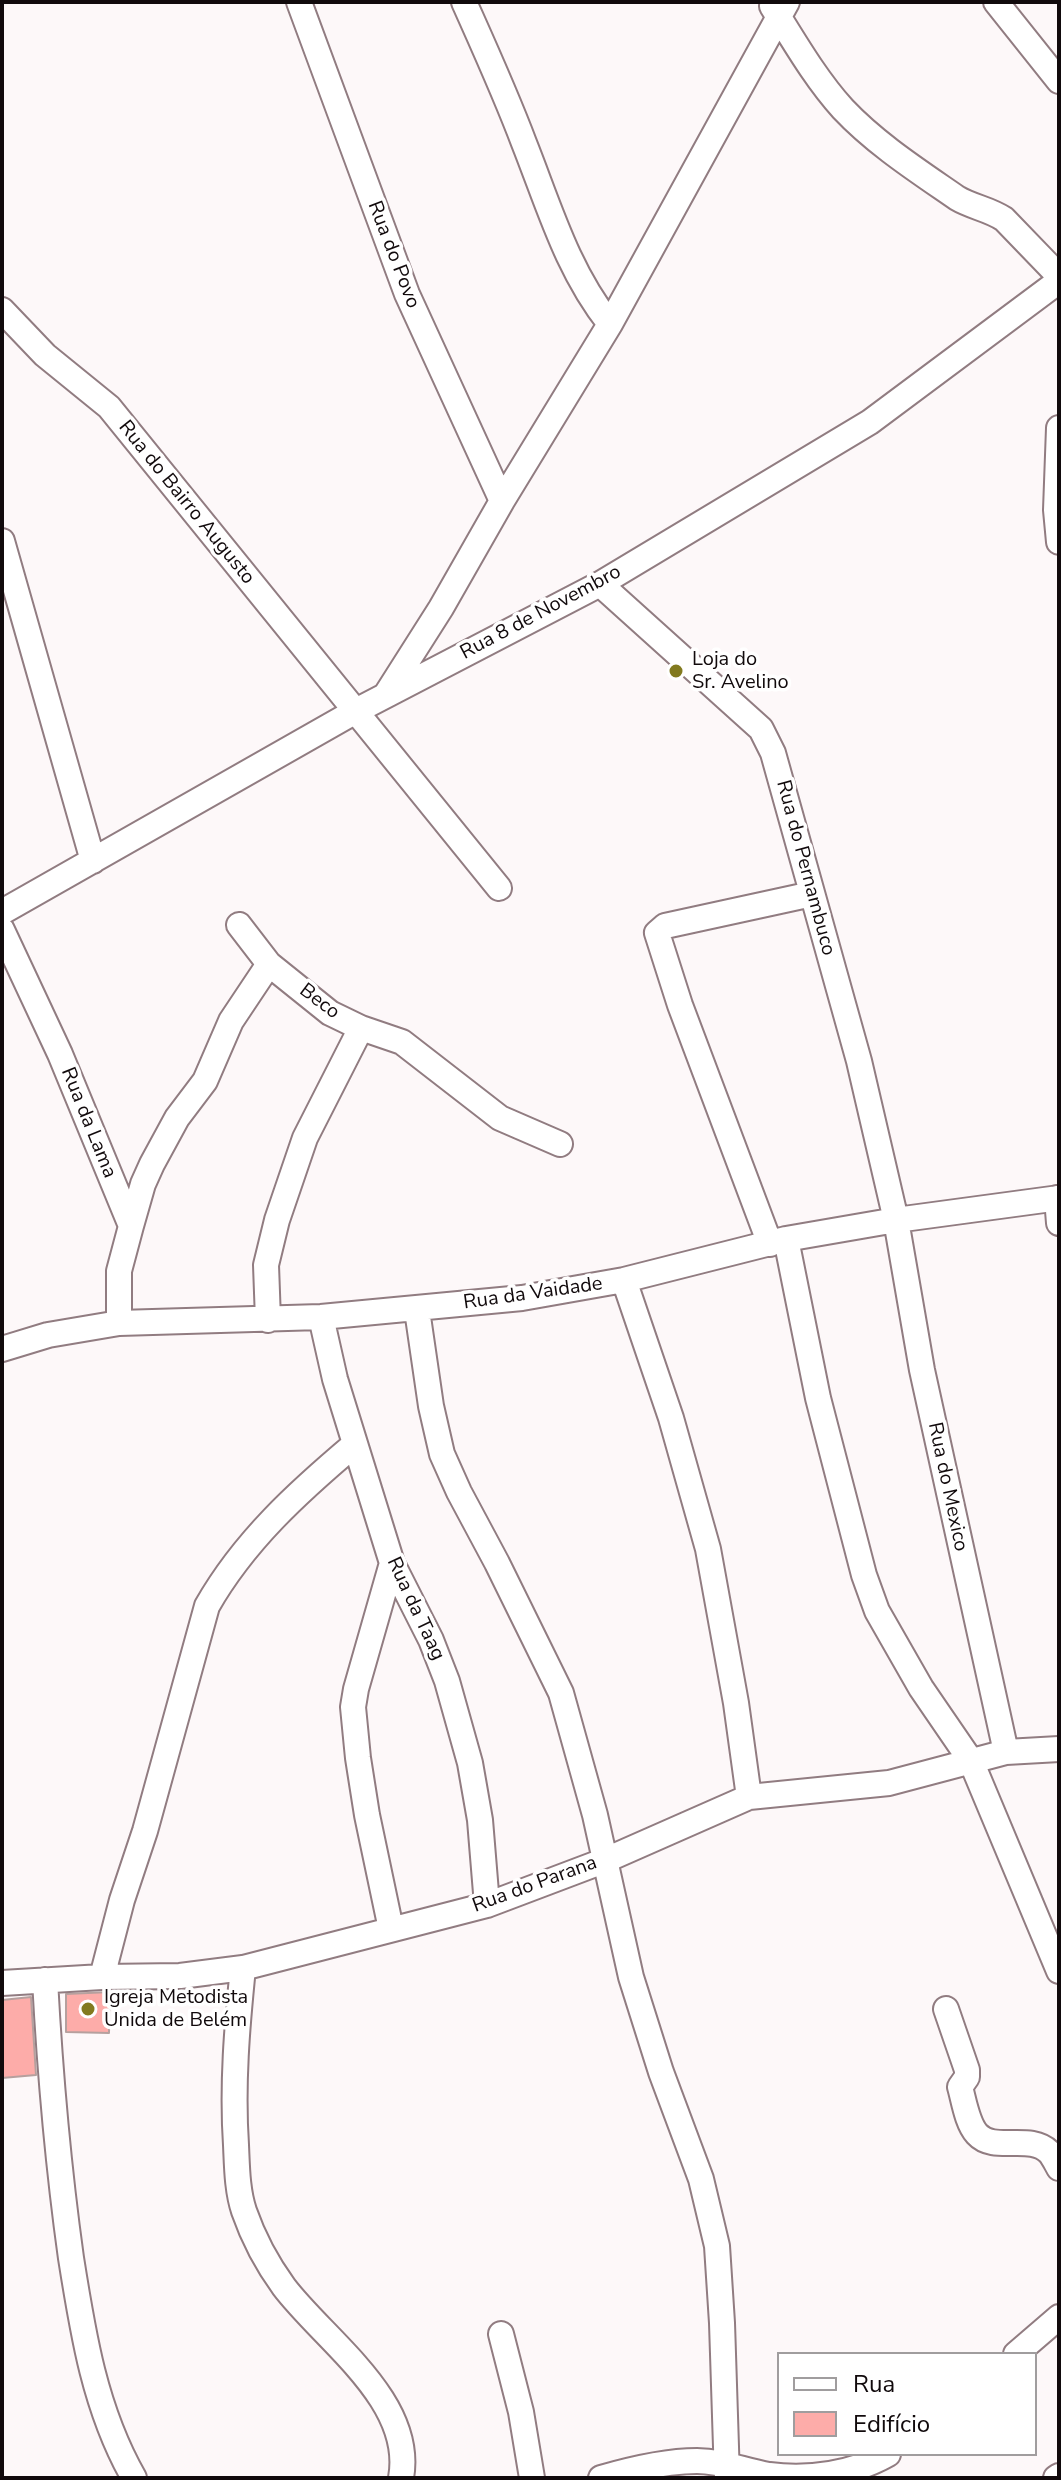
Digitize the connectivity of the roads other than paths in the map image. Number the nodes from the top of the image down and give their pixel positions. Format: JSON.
{"nodes":[{"id":1,"x":299,"y":2,"type":"edge"},
{"id":2,"x":464,"y":2,"type":"edge"},
{"id":3,"x":996,"y":2,"type":"edge"},
{"id":4,"x":779,"y":7,"type":"edge"},
{"id":5,"x":1059,"y":81,"type":"edge"},
{"id":6,"x":1059,"y":279,"type":"edge"},
{"id":7,"x":2,"y":310,"type":"edge"},
{"id":8,"x":610,"y":324,"type":"junction"},
{"id":9,"x":1059,"y":428,"type":"edge"},
{"id":10,"x":502,"y":501,"type":"junction"},
{"id":11,"x":2,"y":541,"type":"edge"},
{"id":12,"x":1059,"y":542,"type":"edge"},
{"id":13,"x":600,"y":584,"type":"junction"},
{"id":14,"x":386,"y":695,"type":"junction"},
{"id":15,"x":354,"y":712,"type":"junction"},
{"id":16,"x":93,"y":861,"type":"junction"},
{"id":17,"x":499,"y":888,"type":"dead end"},
{"id":18,"x":812,"y":894,"type":"junction"},
{"id":19,"x":2,"y":912,"type":"edge"},
{"id":20,"x":239,"y":925,"type":"dead end"},
{"id":21,"x":2,"y":930,"type":"edge"},
{"id":22,"x":269,"y":964,"type":"junction"},
{"id":23,"x":361,"y":1028,"type":"junction"},
{"id":24,"x":560,"y":1144,"type":"dead end"},
{"id":25,"x":1058,"y":1198,"type":"edge"},
{"id":26,"x":896,"y":1220,"type":"junction"},
{"id":27,"x":1059,"y":1223,"type":"edge"},
{"id":28,"x":131,"y":1226,"type":"junction"},
{"id":29,"x":778,"y":1242,"type":"junction"},
{"id":30,"x":624,"y":1280,"type":"junction"},
{"id":31,"x":417,"y":1310,"type":"junction"},
{"id":32,"x":321,"y":1317,"type":"junction"},
{"id":33,"x":268,"y":1320,"type":"junction"},
{"id":34,"x":119,"y":1323,"type":"junction"},
{"id":35,"x":2,"y":1349,"type":"edge"},
{"id":36,"x":355,"y":1444,"type":"junction"},
{"id":37,"x":392,"y":1563,"type":"junction"},
{"id":38,"x":1059,"y":1749,"type":"edge"},
{"id":39,"x":1006,"y":1752,"type":"junction"},
{"id":40,"x":971,"y":1761,"type":"junction"},
{"id":41,"x":749,"y":1797,"type":"junction"},
{"id":42,"x":606,"y":1860,"type":"junction"},
{"id":43,"x":487,"y":1905,"type":"junction"},
{"id":44,"x":391,"y":1929,"type":"junction"},
{"id":45,"x":243,"y":1968,"type":"junction"},
{"id":46,"x":1059,"y":1971,"type":"edge"},
{"id":47,"x":102,"y":1977,"type":"junction"},
{"id":48,"x":45,"y":1980,"type":"junction"},
{"id":49,"x":2,"y":1983,"type":"edge"},
{"id":50,"x":946,"y":2009,"type":"dead end"},
{"id":51,"x":1059,"y":2168,"type":"edge"},
{"id":52,"x":1059,"y":2317,"type":"edge"},
{"id":53,"x":501,"y":2334,"type":"dead end"},
{"id":54,"x":1018,"y":2352,"type":"edge"},
{"id":55,"x":884,"y":2456,"type":"edge"},
{"id":56,"x":727,"y":2470,"type":"edge"},
{"id":57,"x":134,"y":2478,"type":"edge"},
{"id":58,"x":401,"y":2478,"type":"edge"},
{"id":59,"x":532,"y":2478,"type":"edge"},
{"id":60,"x":601,"y":2478,"type":"edge"}],
"edges":[{"from":1,"to":10,"type":"street","name":"Rua do Povo"},
{"from":2,"to":8,"type":"street"},
{"from":3,"to":5,"type":"street"},
{"from":4,"to":6,"type":"street"},
{"from":4,"to":8,"type":"street"},
{"from":6,"to":13,"type":"street","name":"Rua 8 de Novembro"},
{"from":7,"to":15,"type":"street","name":"Rua do Bairro Augusto"},
{"from":8,"to":10,"type":"street"},
{"from":9,"to":12,"type":"street"},
{"from":10,"to":14,"type":"street"},
{"from":11,"to":16,"type":"street"},
{"from":13,"to":14,"type":"street","name":"Rua 8 de Novembro"},
{"from":13,"to":18,"type":"street","name":"Rua do Pernambuco"},
{"from":14,"to":15,"type":"street","name":"Rua 8 de Novembro"},
{"from":15,"to":16,"type":"street","name":"Rua 8 de Novembro"},
{"from":15,"to":17,"type":"street","name":"Rua do Bairro Augusto"},
{"from":16,"to":19,"type":"street","name":"Rua 8 de Novembro"},
{"from":18,"to":26,"type":"street","name":"Rua do Pernambuco"},
{"from":18,"to":29,"type":"street"},
{"from":20,"to":22,"type":"street","name":"Beco"},
{"from":21,"to":28,"type":"street","name":"Rua da Lama"},
{"from":22,"to":23,"type":"street","name":"Beco"},
{"from":22,"to":28,"type":"street"},
{"from":23,"to":24,"type":"street"},
{"from":23,"to":33,"type":"street","name":"Beco"},
{"from":25,"to":26,"type":"street","name":"Rua da Vaidade"},
{"from":25,"to":27,"type":"street"},
{"from":26,"to":29,"type":"street","name":"Rua da Vaidade"},
{"from":26,"to":39,"type":"street","name":"Rua do Mexico"},
{"from":28,"to":34,"type":"street"},
{"from":29,"to":30,"type":"street","name":"Rua da Vaidade"},
{"from":29,"to":40,"type":"street"},
{"from":30,"to":31,"type":"street","name":"Rua da Vaidade"},
{"from":30,"to":41,"type":"street"},
{"from":31,"to":32,"type":"street","name":"Rua da Vaidade"},
{"from":31,"to":42,"type":"street"},
{"from":32,"to":33,"type":"street","name":"Rua da Vaidade"},
{"from":32,"to":36,"type":"street","name":"Rua da Taag"},
{"from":33,"to":34,"type":"street","name":"Rua da Vaidade"},
{"from":34,"to":35,"type":"street","name":"Rua da Vaidade"},
{"from":36,"to":37,"type":"street","name":"Rua da Taag"},
{"from":36,"to":47,"type":"street"},
{"from":37,"to":43,"type":"street","name":"Rua da Taag"},
{"from":37,"to":44,"type":"street"},
{"from":38,"to":39,"type":"street","name":"Rua do Parana"},
{"from":39,"to":40,"type":"street","name":"Rua do Parana"},
{"from":40,"to":41,"type":"street","name":"Rua do Parana"},
{"from":40,"to":46,"type":"street"},
{"from":41,"to":42,"type":"street","name":"Rua do Parana"},
{"from":42,"to":43,"type":"street","name":"Rua do Parana"},
{"from":42,"to":56,"type":"street"},
{"from":43,"to":44,"type":"street","name":"Rua do Parana"},
{"from":44,"to":45,"type":"street","name":"Rua do Parana"},
{"from":45,"to":47,"type":"street","name":"Rua do Parana"},
{"from":45,"to":58,"type":"street"},
{"from":47,"to":48,"type":"street","name":"Rua do Parana"},
{"from":48,"to":49,"type":"street","name":"Rua do Parana"},
{"from":48,"to":57,"type":"street"},
{"from":50,"to":51,"type":"street"},
{"from":52,"to":54,"type":"street"},
{"from":53,"to":59,"type":"street"},
{"from":55,"to":56,"type":"street"},
{"from":56,"to":60,"type":"street"}]}
